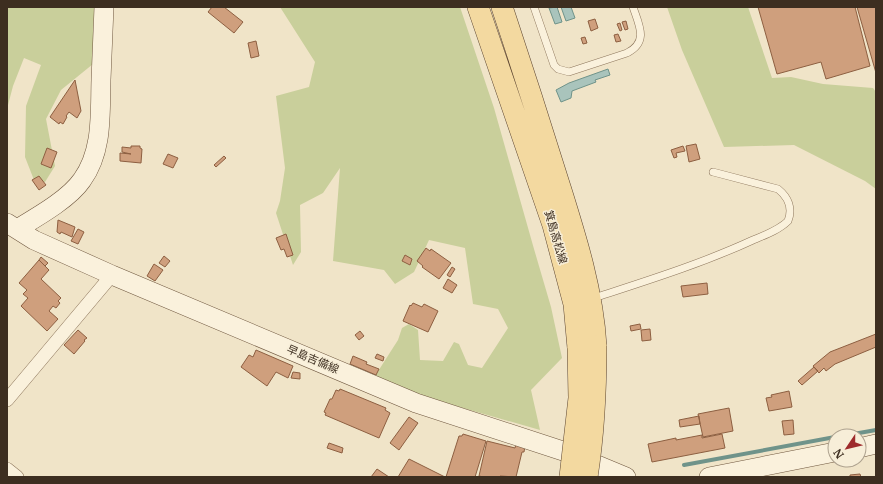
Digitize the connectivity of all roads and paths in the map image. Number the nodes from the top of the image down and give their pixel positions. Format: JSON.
{"nodes":[{"id":1,"x":104,"y":7,"type":"edge"},
{"id":2,"x":478,"y":7,"type":"edge"},
{"id":3,"x":502,"y":7,"type":"edge"},
{"id":4,"x":534,"y":7,"type":"edge"},
{"id":5,"x":633,"y":7,"type":"edge"},
{"id":6,"x":713,"y":172,"type":"dead end"},
{"id":7,"x":12,"y":226,"type":"edge"},
{"id":8,"x":112,"y":275,"type":"junction"},
{"id":9,"x":590,"y":299,"type":"junction"},
{"id":10,"x":587,"y":347,"type":"junction"},
{"id":11,"x":7,"y":400,"type":"edge"},
{"id":12,"x":827,"y":454,"type":"edge"},
{"id":13,"x":7,"y":469,"type":"edge"},
{"id":14,"x":17,"y":477,"type":"edge"},
{"id":15,"x":570,"y":477,"type":"edge"},
{"id":16,"x":587,"y":477,"type":"edge"},
{"id":17,"x":626,"y":477,"type":"edge"},
{"id":18,"x":709,"y":477,"type":"edge"}],
"edges":[{"from":1,"to":7,"type":"main road"},
{"from":2,"to":10,"type":"main road","name":"箕島高松線"},
{"from":3,"to":9,"type":"main road","name":"箕島高松線"},
{"from":4,"to":5,"type":"lane"},
{"from":6,"to":9,"type":"lane"},
{"from":7,"to":8,"type":"main road","name":"早島吉備線"},
{"from":8,"to":11,"type":"street"},
{"from":8,"to":17,"type":"main road","name":"早島吉備線"},
{"from":9,"to":10,"type":"main road","name":"箕島高松線"},
{"from":10,"to":15,"type":"main road","name":"箕島高松線","bridge":true},
{"from":10,"to":16,"type":"main road","name":"箕島高松線","bridge":true},
{"from":12,"to":18,"type":"main road"},
{"from":13,"to":14,"type":"street"}]}
